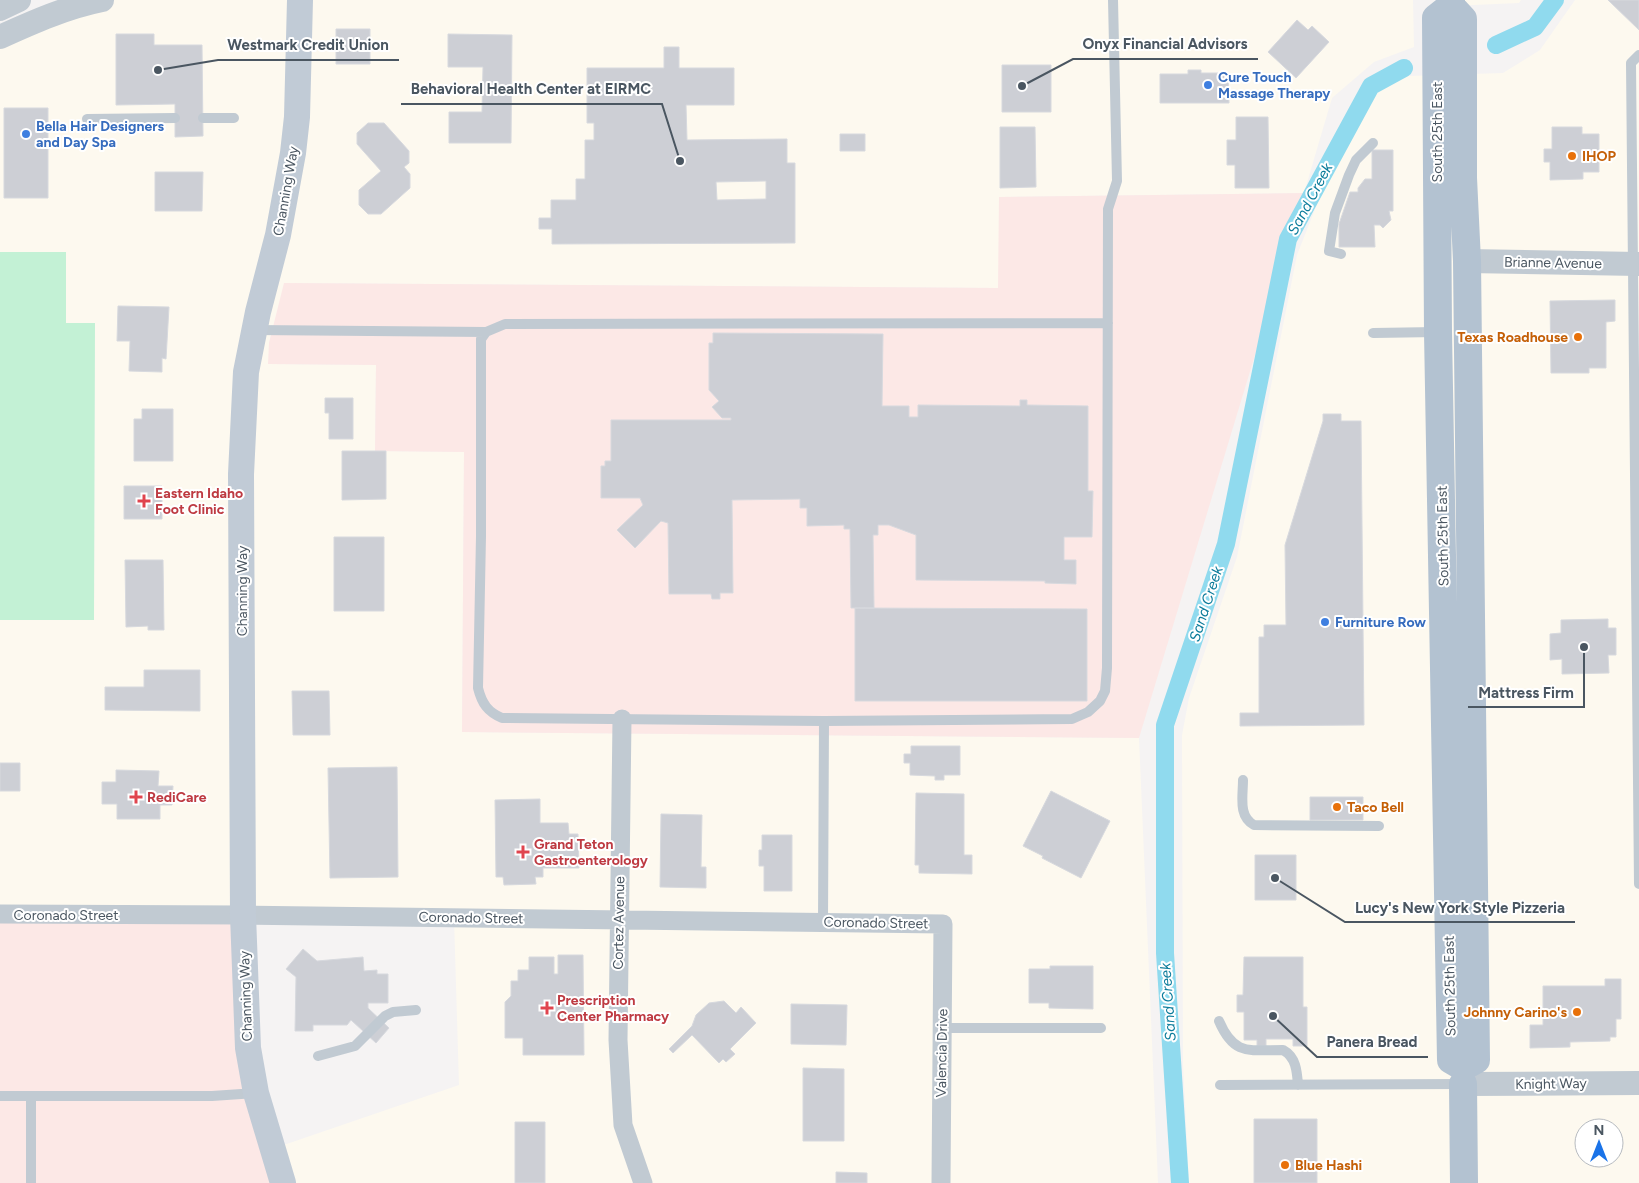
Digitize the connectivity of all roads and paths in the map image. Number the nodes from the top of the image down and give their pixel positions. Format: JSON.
{"nodes":[{"id":1,"x":19,"y":0,"type":"edge"},
{"id":2,"x":102,"y":0,"type":"edge"},
{"id":3,"x":300,"y":0,"type":"edge"},
{"id":4,"x":1113,"y":0,"type":"edge"},
{"id":5,"x":1451,"y":3,"type":"edge"},
{"id":6,"x":0,"y":9,"type":"edge"},
{"id":7,"x":0,"y":37,"type":"edge"},
{"id":8,"x":1639,"y":55,"type":"edge"},
{"id":9,"x":87,"y":118,"type":"dead end"},
{"id":10,"x":175,"y":118,"type":"dead end"},
{"id":11,"x":203,"y":118,"type":"dead end"},
{"id":12,"x":234,"y":118,"type":"dead end"},
{"id":13,"x":1373,"y":143,"type":"dead end"},
{"id":14,"x":1341,"y":254,"type":"dead end"},
{"id":15,"x":1467,"y":261,"type":"junction"},
{"id":16,"x":1636,"y":264,"type":"edge"},
{"id":17,"x":1108,"y":323,"type":"junction"},
{"id":18,"x":255,"y":330,"type":"junction"},
{"id":19,"x":486,"y":332,"type":"junction"},
{"id":20,"x":1438,"y":332,"type":"junction"},
{"id":21,"x":1373,"y":333,"type":"dead end"},
{"id":22,"x":1468,"y":394,"type":"junction"},
{"id":23,"x":1458,"y":682,"type":"junction"},
{"id":24,"x":622,"y":719,"type":"junction"},
{"id":25,"x":824,"y":721,"type":"junction"},
{"id":26,"x":1243,"y":780,"type":"dead end"},
{"id":27,"x":1379,"y":826,"type":"dead end"},
{"id":28,"x":1639,"y":884,"type":"edge"},
{"id":29,"x":0,"y":914,"type":"edge"},
{"id":30,"x":243,"y":915,"type":"junction"},
{"id":31,"x":619,"y":920,"type":"junction"},
{"id":32,"x":823,"y":922,"type":"junction"},
{"id":33,"x":943,"y":924,"type":"joint"},
{"id":34,"x":416,"y":1010,"type":"dead end"},
{"id":35,"x":1219,"y":1021,"type":"dead end"},
{"id":36,"x":942,"y":1028,"type":"junction"},
{"id":37,"x":1101,"y":1028,"type":"dead end"},
{"id":38,"x":318,"y":1056,"type":"dead end"},
{"id":39,"x":1463,"y":1076,"type":"junction"},
{"id":40,"x":1639,"y":1083,"type":"edge"},
{"id":41,"x":1220,"y":1085,"type":"dead end"},
{"id":42,"x":1298,"y":1085,"type":"junction"},
{"id":43,"x":256,"y":1093,"type":"junction"},
{"id":44,"x":0,"y":1096,"type":"edge"},
{"id":45,"x":30,"y":1096,"type":"junction"},
{"id":46,"x":31,"y":1183,"type":"edge"},
{"id":47,"x":283,"y":1183,"type":"edge"},
{"id":48,"x":643,"y":1183,"type":"edge"},
{"id":49,"x":941,"y":1183,"type":"edge"},
{"id":50,"x":1464,"y":1183,"type":"edge"}],
"edges":[{"from":1,"to":6,"type":"street"},
{"from":2,"to":7,"type":"street"},
{"from":3,"to":18,"type":"main road","name":"Channing Way"},
{"from":4,"to":17,"type":"lane"},
{"from":5,"to":15,"type":"main road","name":"South 25th East"},
{"from":5,"to":20,"type":"main road","name":"South 25th East"},
{"from":8,"to":16,"type":"lane"},
{"from":9,"to":10,"type":"lane"},
{"from":11,"to":12,"type":"lane"},
{"from":13,"to":14,"type":"lane"},
{"from":15,"to":16,"type":"street","name":"Brianne Avenue"},
{"from":15,"to":22,"type":"main road","name":"South 25th East"},
{"from":16,"to":28,"type":"lane"},
{"from":17,"to":19,"type":"lane"},
{"from":17,"to":25,"type":"lane"},
{"from":18,"to":19,"type":"lane"},
{"from":18,"to":30,"type":"main road","name":"Channing Way"},
{"from":19,"to":24,"type":"lane"},
{"from":20,"to":21,"type":"lane"},
{"from":20,"to":22,"type":"main road"},
{"from":20,"to":23,"type":"main road","name":"South 25th East"},
{"from":22,"to":23,"type":"main road","name":"South 25th East"},
{"from":23,"to":39,"type":"main road","name":"South 25th East"},
{"from":24,"to":25,"type":"lane"},
{"from":24,"to":31,"type":"street","name":"Cortez Avenue"},
{"from":25,"to":32,"type":"lane"},
{"from":26,"to":27,"type":"lane"},
{"from":29,"to":30,"type":"street","name":"Coronado Street"},
{"from":30,"to":31,"type":"street","name":"Coronado Street"},
{"from":30,"to":43,"type":"main road","name":"Channing Way"},
{"from":31,"to":32,"type":"street","name":"Coronado Street"},
{"from":31,"to":48,"type":"street","name":"Cortez Avenue"},
{"from":32,"to":33,"type":"street","name":"Coronado Street"},
{"from":33,"to":36,"type":"street","name":"Valencia Drive"},
{"from":34,"to":38,"type":"lane"},
{"from":35,"to":42,"type":"lane"},
{"from":36,"to":37,"type":"lane"},
{"from":36,"to":49,"type":"street","name":"Valencia Drive"},
{"from":39,"to":40,"type":"street","name":"Knight Way"},
{"from":39,"to":42,"type":"lane"},
{"from":39,"to":50,"type":"main road"},
{"from":41,"to":42,"type":"lane"},
{"from":43,"to":45,"type":"lane"},
{"from":43,"to":47,"type":"main road","name":"Channing Way"},
{"from":44,"to":45,"type":"lane"},
{"from":45,"to":46,"type":"lane"}]}
